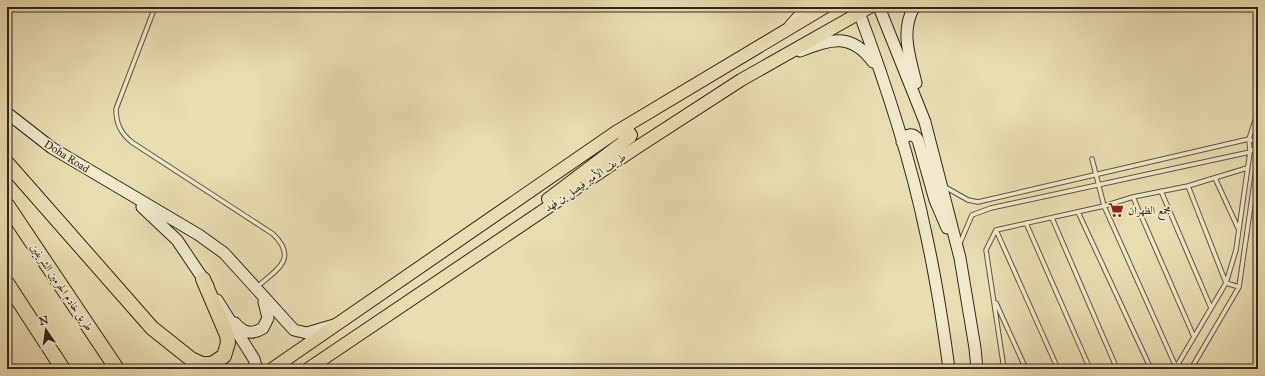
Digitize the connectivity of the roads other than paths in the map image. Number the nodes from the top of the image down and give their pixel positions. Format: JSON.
{"nodes":[{"id":1,"x":155,"y":7,"type":"edge"},
{"id":2,"x":807,"y":7,"type":"edge"},
{"id":3,"x":825,"y":7,"type":"edge"},
{"id":4,"x":879,"y":7,"type":"edge"},
{"id":5,"x":914,"y":7,"type":"edge"},
{"id":6,"x":862,"y":9,"type":"edge"},
{"id":7,"x":785,"y":31,"type":"junction"},
{"id":8,"x":775,"y":60,"type":"junction"},
{"id":9,"x":880,"y":71,"type":"junction"},
{"id":10,"x":1258,"y":111,"type":"edge"},
{"id":11,"x":7,"y":113,"type":"edge"},
{"id":12,"x":926,"y":122,"type":"junction"},
{"id":13,"x":1256,"y":123,"type":"edge"},
{"id":14,"x":616,"y":132,"type":"junction"},
{"id":15,"x":1249,"y":139,"type":"junction"},
{"id":16,"x":902,"y":142,"type":"junction"},
{"id":17,"x":1258,"y":144,"type":"edge"},
{"id":18,"x":1250,"y":152,"type":"junction"},
{"id":19,"x":1258,"y":156,"type":"edge"},
{"id":20,"x":1092,"y":159,"type":"dead end"},
{"id":21,"x":7,"y":163,"type":"edge"},
{"id":22,"x":1247,"y":168,"type":"junction"},
{"id":23,"x":1097,"y":174,"type":"junction"},
{"id":24,"x":1215,"y":178,"type":"junction"},
{"id":25,"x":942,"y":185,"type":"junction"},
{"id":26,"x":1098,"y":185,"type":"junction"},
{"id":27,"x":1188,"y":186,"type":"junction"},
{"id":28,"x":1161,"y":191,"type":"junction"},
{"id":29,"x":130,"y":195,"type":"junction"},
{"id":30,"x":1133,"y":197,"type":"junction"},
{"id":31,"x":7,"y":205,"type":"edge"},
{"id":32,"x":1104,"y":206,"type":"junction"},
{"id":33,"x":1078,"y":212,"type":"junction"},
{"id":34,"x":1052,"y":218,"type":"junction"},
{"id":35,"x":1026,"y":224,"type":"junction"},
{"id":36,"x":996,"y":230,"type":"junction"},
{"id":37,"x":1239,"y":230,"type":"junction"},
{"id":38,"x":503,"y":238,"type":"junction"},
{"id":39,"x":960,"y":258,"type":"junction"},
{"id":40,"x":203,"y":279,"type":"junction"},
{"id":41,"x":7,"y":282,"type":"edge"},
{"id":42,"x":1226,"y":283,"type":"junction"},
{"id":43,"x":1239,"y":287,"type":"junction"},
{"id":44,"x":256,"y":288,"type":"junction"},
{"id":45,"x":263,"y":298,"type":"junction"},
{"id":46,"x":994,"y":299,"type":"junction"},
{"id":47,"x":1211,"y":308,"type":"junction"},
{"id":48,"x":223,"y":309,"type":"junction"},
{"id":49,"x":336,"y":324,"type":"junction"},
{"id":50,"x":152,"y":328,"type":"junction"},
{"id":51,"x":1194,"y":336,"type":"junction"},
{"id":52,"x":1176,"y":368,"type":"edge"},
{"id":53,"x":63,"y":369,"type":"edge"},
{"id":54,"x":116,"y":369,"type":"edge"},
{"id":55,"x":188,"y":369,"type":"edge"},
{"id":56,"x":257,"y":369,"type":"edge"},
{"id":57,"x":272,"y":369,"type":"edge"},
{"id":58,"x":308,"y":369,"type":"edge"},
{"id":59,"x":950,"y":369,"type":"edge"},
{"id":60,"x":977,"y":369,"type":"edge"},
{"id":61,"x":1004,"y":369,"type":"edge"},
{"id":62,"x":1026,"y":369,"type":"edge"},
{"id":63,"x":1058,"y":369,"type":"edge"},
{"id":64,"x":1090,"y":369,"type":"edge"},
{"id":65,"x":1117,"y":369,"type":"edge"},
{"id":66,"x":1150,"y":369,"type":"edge"},
{"id":67,"x":1191,"y":369,"type":"edge"}],
"edges":[{"from":1,"to":44,"type":"lane"},
{"from":2,"to":7,"type":"street"},
{"from":3,"to":7,"type":"main road","name":"طريف الأمير فيصل بن فهد"},
{"from":4,"to":12,"type":"street"},
{"from":5,"to":12,"type":"street"},
{"from":6,"to":8,"type":"main road","name":"طريف الأمير فيصل بن فهد"},
{"from":6,"to":9,"type":"street"},
{"from":7,"to":14,"type":"main road","name":"طريف الأمير فيصل بن فهد"},
{"from":8,"to":9,"type":"street"},
{"from":8,"to":38,"type":"main road","name":"طريف الأمير فيصل بن فهد"},
{"from":9,"to":16,"type":"street"},
{"from":10,"to":13,"type":"lane"},
{"from":11,"to":29,"type":"street","name":"Doha Road"},
{"from":12,"to":25,"type":"street"},
{"from":13,"to":15,"type":"lane"},
{"from":14,"to":38,"type":"main road"},
{"from":14,"to":49,"type":"main road","name":"طريف الأمير فيصل بن فهد"},
{"from":15,"to":17,"type":"lane"},
{"from":15,"to":18,"type":"lane"},
{"from":15,"to":23,"type":"lane"},
{"from":16,"to":39,"type":"street"},
{"from":16,"to":59,"type":"street"},
{"from":17,"to":18,"type":"lane"},
{"from":18,"to":22,"type":"lane"},
{"from":18,"to":26,"type":"lane"},
{"from":19,"to":43,"type":"lane"},
{"from":20,"to":23,"type":"lane"},
{"from":21,"to":50,"type":"highway"},
{"from":22,"to":24,"type":"lane"},
{"from":22,"to":37,"type":"lane"},
{"from":23,"to":25,"type":"lane"},
{"from":23,"to":26,"type":"lane"},
{"from":24,"to":27,"type":"lane"},
{"from":24,"to":37,"type":"lane"},
{"from":25,"to":39,"type":"street"},
{"from":26,"to":32,"type":"lane"},
{"from":26,"to":39,"type":"lane"},
{"from":27,"to":28,"type":"lane"},
{"from":27,"to":42,"type":"lane"},
{"from":28,"to":30,"type":"lane"},
{"from":28,"to":47,"type":"lane"},
{"from":29,"to":40,"type":"street"},
{"from":29,"to":44,"type":"street"},
{"from":30,"to":32,"type":"lane"},
{"from":30,"to":51,"type":"lane"},
{"from":31,"to":54,"type":"highway","name":"طريق خادم الحرمين الشريفين"},
{"from":32,"to":33,"type":"lane"},
{"from":32,"to":52,"type":"lane"},
{"from":33,"to":34,"type":"lane"},
{"from":33,"to":66,"type":"lane"},
{"from":34,"to":35,"type":"lane"},
{"from":34,"to":65,"type":"lane"},
{"from":35,"to":36,"type":"lane"},
{"from":35,"to":64,"type":"lane"},
{"from":36,"to":46,"type":"lane"},
{"from":36,"to":63,"type":"lane"},
{"from":37,"to":42,"type":"lane"},
{"from":38,"to":58,"type":"main road","name":"طريف الأمير فيصل بن فهد"},
{"from":39,"to":60,"type":"street"},
{"from":40,"to":48,"type":"street"},
{"from":40,"to":50,"type":"highway"},
{"from":41,"to":53,"type":"highway"},
{"from":42,"to":43,"type":"lane"},
{"from":42,"to":47,"type":"lane"},
{"from":43,"to":67,"type":"lane"},
{"from":44,"to":45,"type":"street"},
{"from":45,"to":48,"type":"street"},
{"from":45,"to":49,"type":"street"},
{"from":46,"to":61,"type":"lane"},
{"from":46,"to":62,"type":"lane"},
{"from":47,"to":51,"type":"lane"},
{"from":48,"to":56,"type":"street"},
{"from":49,"to":57,"type":"main road","name":"طريف الأمير فيصل بن فهد"},
{"from":50,"to":55,"type":"highway"},
{"from":51,"to":52,"type":"lane"}]}
